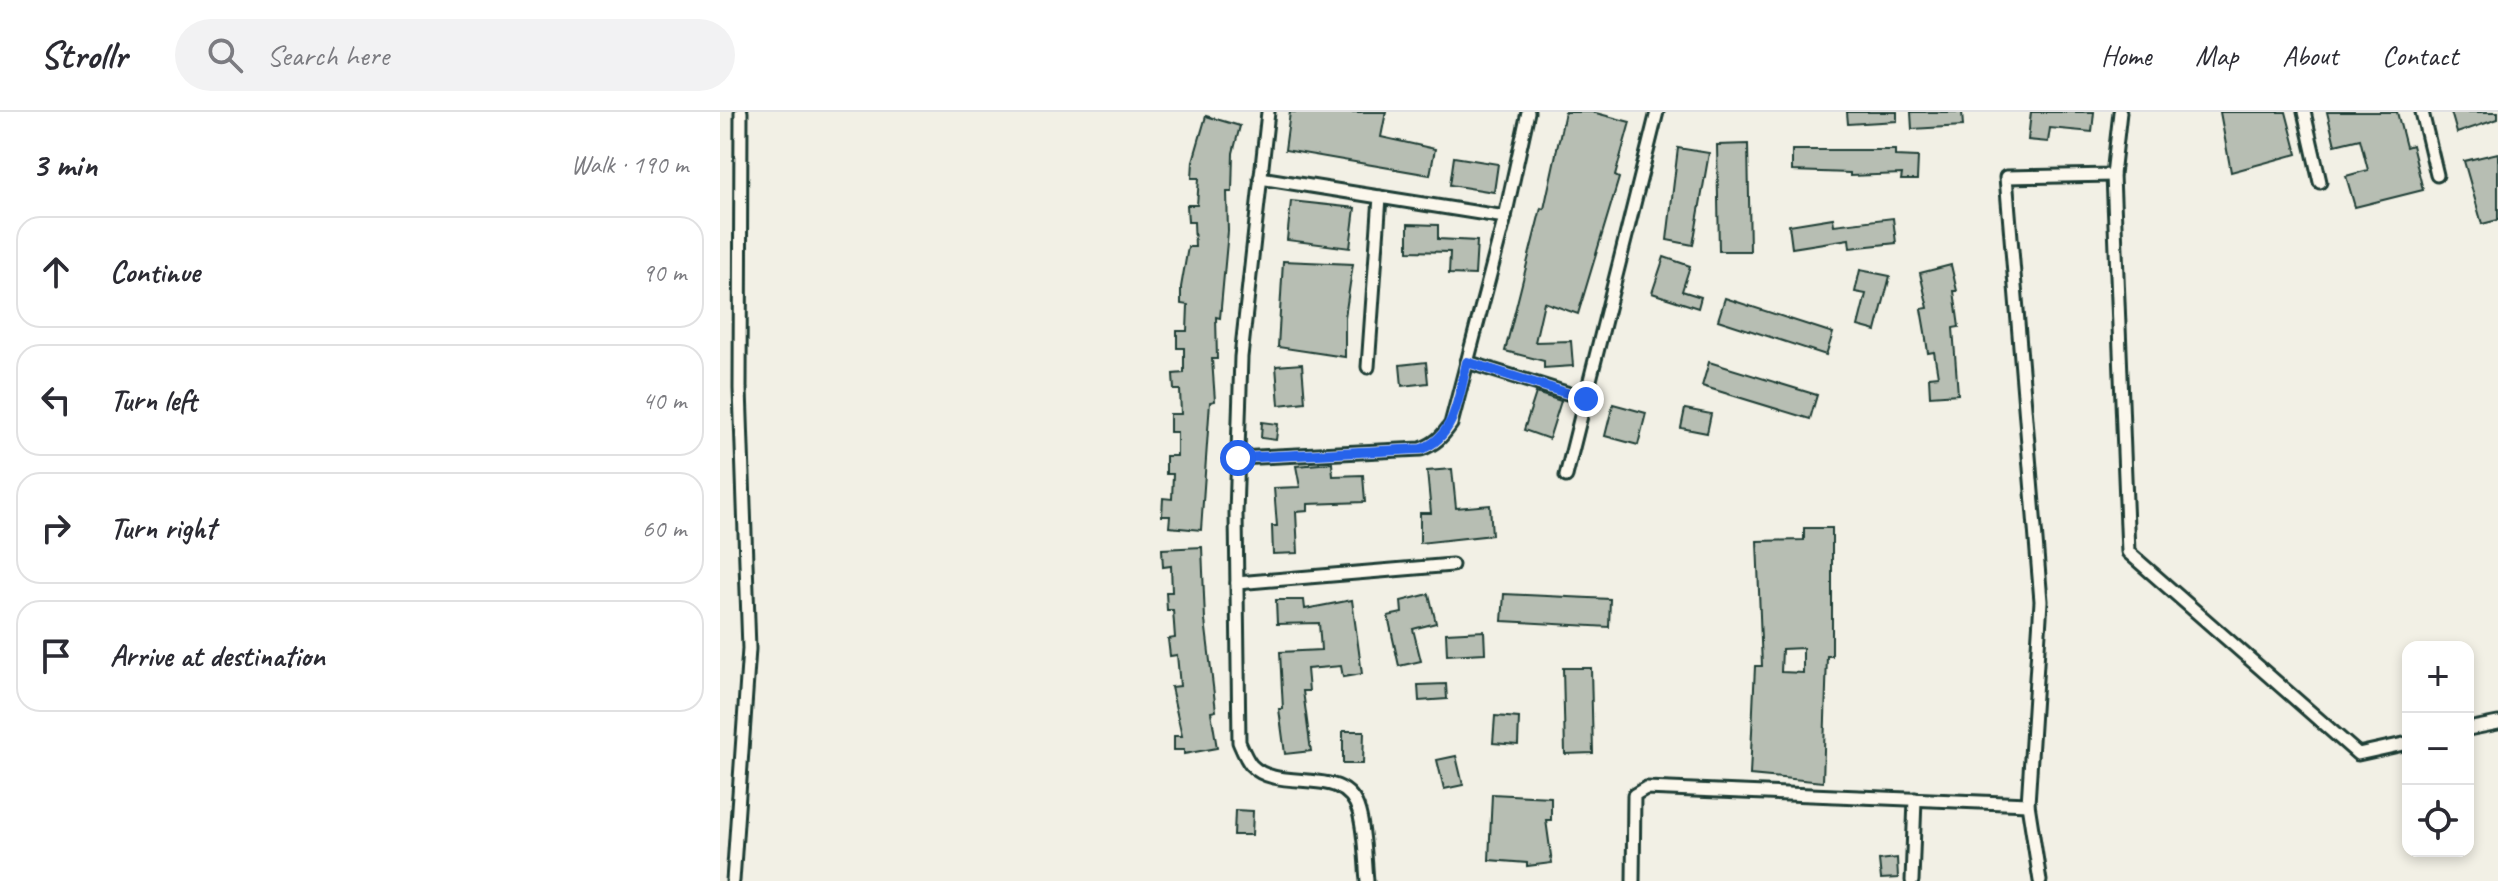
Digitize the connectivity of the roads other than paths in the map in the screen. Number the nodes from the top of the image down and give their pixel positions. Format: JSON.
{"nodes":[{"id":1,"x":741,"y":112,"type":"edge"},
{"id":2,"x":1268,"y":112,"type":"edge"},
{"id":3,"x":1528,"y":112,"type":"edge"},
{"id":4,"x":1657,"y":112,"type":"edge"},
{"id":5,"x":2120,"y":112,"type":"edge"},
{"id":6,"x":2304,"y":112,"type":"edge"},
{"id":7,"x":2422,"y":112,"type":"edge"},
{"id":8,"x":2113,"y":175,"type":"junction"},
{"id":9,"x":2437,"y":175,"type":"dead end"},
{"id":10,"x":1260,"y":178,"type":"junction"},
{"id":11,"x":2320,"y":182,"type":"dead end"},
{"id":12,"x":1380,"y":197,"type":"junction"},
{"id":13,"x":1505,"y":217,"type":"junction"},
{"id":14,"x":1467,"y":362,"type":"junction"},
{"id":15,"x":1368,"y":367,"type":"dead end"},
{"id":16,"x":1586,"y":399,"type":"junction"},
{"id":17,"x":1238,"y":458,"type":"junction"},
{"id":18,"x":1566,"y":476,"type":"dead end"},
{"id":19,"x":1452,"y":565,"type":"dead end"},
{"id":20,"x":1237,"y":583,"type":"junction"},
{"id":21,"x":2498,"y":723,"type":"edge"},
{"id":22,"x":2474,"y":728,"type":"edge"},
{"id":23,"x":2402,"y":744,"type":"edge"},
{"id":24,"x":1915,"y":799,"type":"junction"},
{"id":25,"x":2028,"y":804,"type":"junction"},
{"id":26,"x":733,"y":881,"type":"edge"},
{"id":27,"x":1367,"y":881,"type":"edge"},
{"id":28,"x":1633,"y":881,"type":"edge"},
{"id":29,"x":1912,"y":881,"type":"edge"},
{"id":30,"x":2040,"y":881,"type":"edge"}],
"edges":[{"from":1,"to":26,"type":"street"},
{"from":2,"to":10,"type":"street"},
{"from":3,"to":13,"type":"street"},
{"from":4,"to":16,"type":"street"},
{"from":5,"to":8,"type":"street"},
{"from":6,"to":11,"type":"street"},
{"from":7,"to":9,"type":"street"},
{"from":8,"to":23,"type":"street"},
{"from":8,"to":25,"type":"street"},
{"from":10,"to":12,"type":"street"},
{"from":10,"to":17,"type":"street"},
{"from":12,"to":13,"type":"street"},
{"from":12,"to":15,"type":"street"},
{"from":13,"to":14,"type":"street"},
{"from":14,"to":16,"type":"street"},
{"from":14,"to":17,"type":"street"},
{"from":16,"to":18,"type":"street"},
{"from":17,"to":20,"type":"street"},
{"from":19,"to":20,"type":"street"},
{"from":20,"to":27,"type":"street"},
{"from":21,"to":22,"type":"street"},
{"from":24,"to":25,"type":"street"},
{"from":24,"to":28,"type":"street"},
{"from":24,"to":29,"type":"street"},
{"from":25,"to":30,"type":"street"}]}
